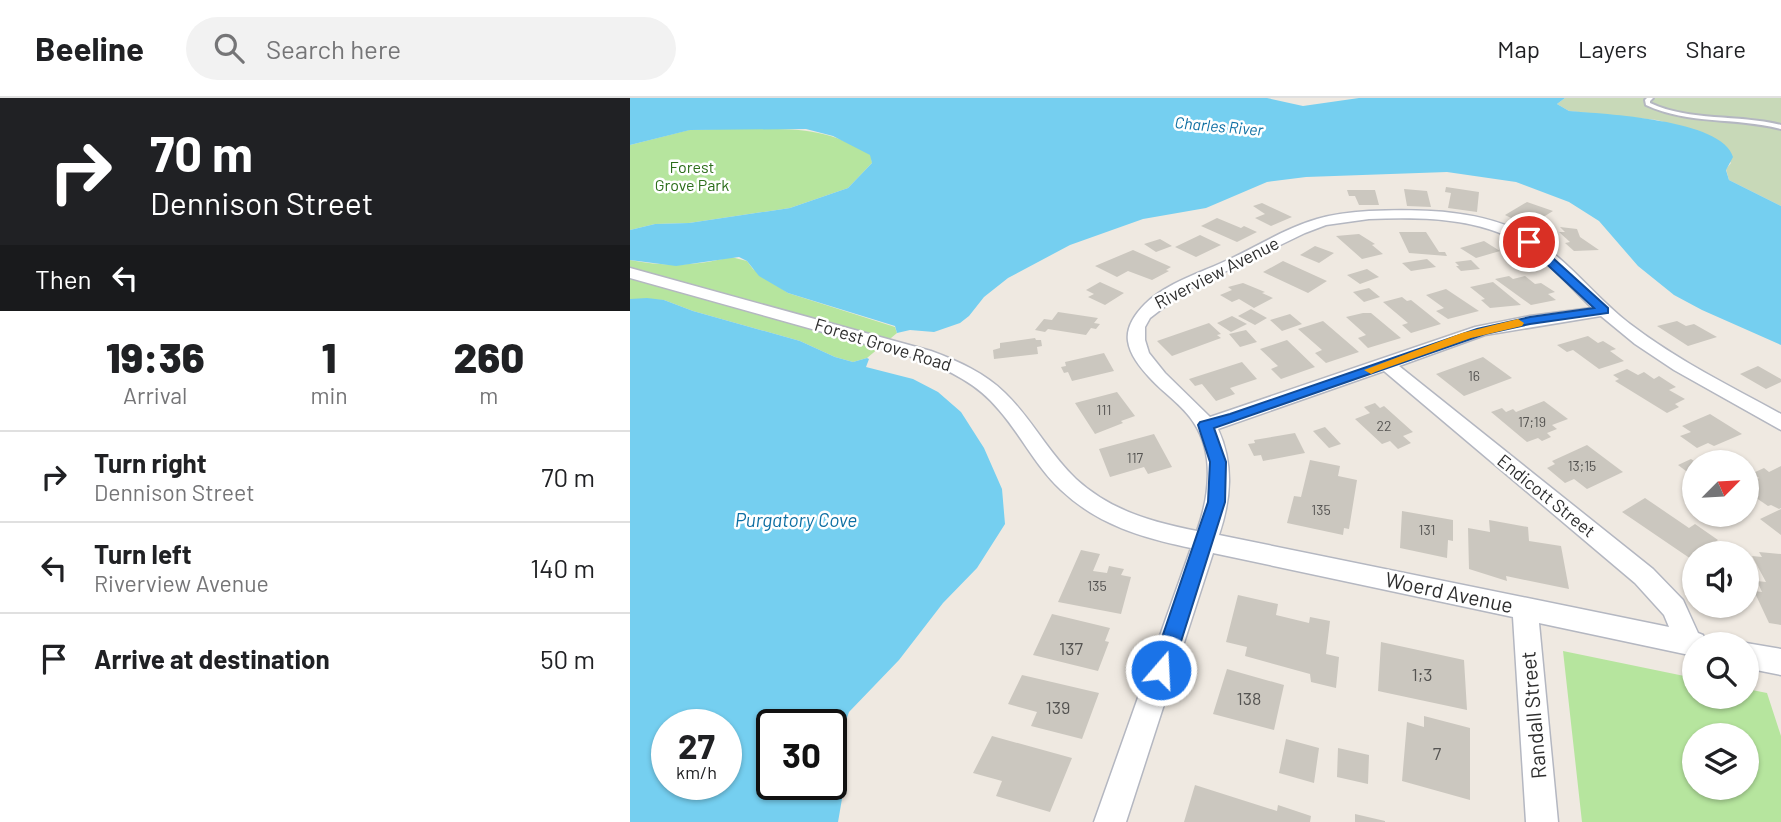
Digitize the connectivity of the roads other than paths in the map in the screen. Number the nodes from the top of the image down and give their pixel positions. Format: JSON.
{"nodes":[{"id":1,"x":1651,"y":98,"type":"edge"},
{"id":2,"x":1780,"y":126,"type":"edge"},
{"id":3,"x":630,"y":273,"type":"edge"},
{"id":4,"x":1604,"y":311,"type":"junction"},
{"id":5,"x":1386,"y":364,"type":"junction"},
{"id":6,"x":1781,"y":424,"type":"edge"},
{"id":7,"x":1205,"y":425,"type":"junction"},
{"id":8,"x":1204,"y":543,"type":"junction"},
{"id":9,"x":1525,"y":609,"type":"junction"},
{"id":10,"x":1686,"y":632,"type":"edge"},
{"id":11,"x":1682,"y":641,"type":"edge"},
{"id":12,"x":1759,"y":658,"type":"edge"},
{"id":13,"x":1781,"y":662,"type":"edge"},
{"id":14,"x":1110,"y":822,"type":"edge"},
{"id":15,"x":1542,"y":822,"type":"edge"}],
"edges":[{"from":1,"to":2,"type":"lane"},
{"from":3,"to":8,"type":"street","name":"Forest Grove Road"},
{"from":4,"to":5,"type":"street"},
{"from":4,"to":6,"type":"street","name":"Riverview Avenue"},
{"from":4,"to":7,"type":"street","name":"Riverview Avenue"},
{"from":5,"to":7,"type":"street"},
{"from":5,"to":10,"type":"street","name":"Endicott Street"},
{"from":7,"to":8,"type":"street","name":"Riverview Avenue"},
{"from":8,"to":9,"type":"street","name":"Woerd Avenue"},
{"from":8,"to":14,"type":"street","name":"Riverview Avenue"},
{"from":9,"to":11,"type":"street","name":"Woerd Avenue"},
{"from":9,"to":15,"type":"street","name":"Randall Street"},
{"from":12,"to":13,"type":"street"}]}
